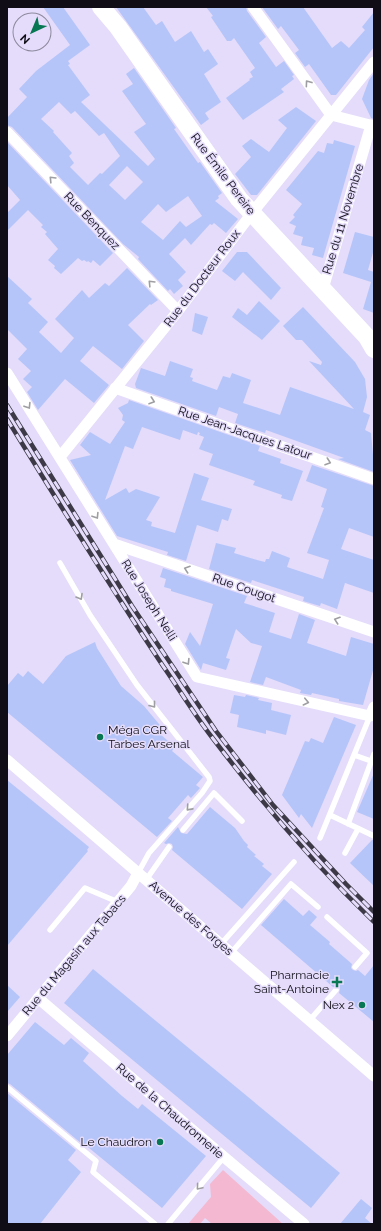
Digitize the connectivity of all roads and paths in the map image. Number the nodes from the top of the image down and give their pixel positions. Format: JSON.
{"nodes":[{"id":1,"x":101,"y":7,"type":"edge"},
{"id":2,"x":254,"y":7,"type":"edge"},
{"id":3,"x":374,"y":62,"type":"edge"},
{"id":4,"x":330,"y":115,"type":"junction"},
{"id":5,"x":373,"y":126,"type":"edge"},
{"id":6,"x":7,"y":132,"type":"edge"},
{"id":7,"x":252,"y":213,"type":"junction"},
{"id":8,"x":322,"y":289,"type":"junction"},
{"id":9,"x":178,"y":311,"type":"junction"},
{"id":10,"x":374,"y":349,"type":"edge"},
{"id":11,"x":7,"y":372,"type":"edge"},
{"id":12,"x":115,"y":388,"type":"junction"},
{"id":13,"x":60,"y":457,"type":"junction"},
{"id":14,"x":374,"y":479,"type":"edge"},
{"id":15,"x":114,"y":544,"type":"junction"},
{"id":16,"x":60,"y":563,"type":"dead end"},
{"id":17,"x":374,"y":632,"type":"edge"},
{"id":18,"x":372,"y":712,"type":"edge"},
{"id":19,"x":374,"y":754,"type":"edge"},
{"id":20,"x":354,"y":755,"type":"junction"},
{"id":21,"x":7,"y":760,"type":"edge"},
{"id":22,"x":371,"y":761,"type":"junction"},
{"id":23,"x":330,"y":815,"type":"junction"},
{"id":24,"x":242,"y":821,"type":"dead end"},
{"id":25,"x":348,"y":824,"type":"junction"},
{"id":26,"x":358,"y":829,"type":"junction"},
{"id":27,"x":183,"y":830,"type":"dead end"},
{"id":28,"x":374,"y":836,"type":"edge"},
{"id":29,"x":320,"y":838,"type":"dead end"},
{"id":30,"x":169,"y":847,"type":"dead end"},
{"id":31,"x":345,"y":853,"type":"dead end"},
{"id":32,"x":294,"y":862,"type":"dead end"},
{"id":33,"x":142,"y":876,"type":"junction"},
{"id":34,"x":118,"y":902,"type":"junction"},
{"id":35,"x":318,"y":907,"type":"dead end"},
{"id":36,"x":327,"y":917,"type":"dead end"},
{"id":37,"x":50,"y":930,"type":"dead end"},
{"id":38,"x":221,"y":944,"type":"junction"},
{"id":39,"x":231,"y":953,"type":"junction"},
{"id":40,"x":355,"y":967,"type":"dead end"},
{"id":41,"x":336,"y":990,"type":"dead end"},
{"id":42,"x":38,"y":998,"type":"junction"},
{"id":43,"x":310,"y":1021,"type":"junction"},
{"id":44,"x":7,"y":1036,"type":"edge"},
{"id":45,"x":374,"y":1076,"type":"edge"},
{"id":46,"x":7,"y":1087,"type":"edge"},
{"id":47,"x":224,"y":1157,"type":"junction"},
{"id":48,"x":155,"y":1224,"type":"edge"},
{"id":49,"x":168,"y":1224,"type":"edge"},
{"id":50,"x":304,"y":1224,"type":"edge"}],
"edges":[{"from":1,"to":7,"type":"main road","name":"Rue Émile Pereire"},
{"from":4,"to":2,"type":"street","one_way":true},
{"from":3,"to":4,"type":"street","name":"Rue du Docteur Roux"},
{"from":4,"to":5,"type":"street"},
{"from":4,"to":7,"type":"street","name":"Rue du Docteur Roux"},
{"from":5,"to":8,"type":"street","name":"Rue du 11 Novembre"},
{"from":9,"to":6,"type":"street","name":"Rue Benquez","one_way":true},
{"from":7,"to":8,"type":"main road","name":"Rue Émile Pereire"},
{"from":7,"to":9,"type":"street","name":"Rue du Docteur Roux"},
{"from":8,"to":10,"type":"main road","name":"Rue Émile Pereire"},
{"from":9,"to":12,"type":"street","name":"Rue du Docteur Roux"},
{"from":11,"to":13,"type":"street","name":"Rue Joseph Nelli","one_way":true},
{"from":12,"to":13,"type":"street","name":"Rue du Docteur Roux"},
{"from":12,"to":14,"type":"street","name":"Rue Jean-Jacques Latour","one_way":true},
{"from":13,"to":15,"type":"street","name":"Rue Joseph Nelli","one_way":true},
{"from":17,"to":15,"type":"street","name":"Rue Cougot","one_way":true},
{"from":15,"to":18,"type":"street","name":"Rue Joseph Nelli","one_way":true},
{"from":16,"to":33,"type":"lane","one_way":true},
{"from":18,"to":20,"type":"lane"},
{"from":19,"to":22,"type":"lane"},
{"from":20,"to":22,"type":"lane"},
{"from":20,"to":23,"type":"lane"},
{"from":21,"to":33,"type":"street","name":"Avenue des Forges"},
{"from":22,"to":25,"type":"lane"},
{"from":23,"to":25,"type":"lane"},
{"from":23,"to":29,"type":"lane"},
{"from":24,"to":27,"type":"lane"},
{"from":25,"to":26,"type":"lane"},
{"from":26,"to":28,"type":"lane"},
{"from":26,"to":31,"type":"lane"},
{"from":30,"to":33,"type":"lane"},
{"from":32,"to":38,"type":"lane"},
{"from":33,"to":34,"type":"street","name":"Rue du Magasin aux Tabacs"},
{"from":33,"to":38,"type":"street","name":"Avenue des Forges"},
{"from":34,"to":37,"type":"lane"},
{"from":34,"to":42,"type":"street","name":"Rue du Magasin aux Tabacs"},
{"from":35,"to":39,"type":"lane"},
{"from":36,"to":40,"type":"lane"},
{"from":38,"to":39,"type":"street","name":"Avenue des Forges"},
{"from":39,"to":43,"type":"street","name":"Avenue des Forges"},
{"from":41,"to":43,"type":"lane"},
{"from":42,"to":44,"type":"street","name":"Rue du Magasin aux Tabacs"},
{"from":42,"to":47,"type":"street","name":"Rue de la Chaudronnerie"},
{"from":43,"to":45,"type":"street","name":"Avenue des Forges"},
{"from":46,"to":48,"type":"lane"},
{"from":47,"to":49,"type":"lane","one_way":true},
{"from":47,"to":50,"type":"street","name":"Rue de la Chaudronnerie"}]}
